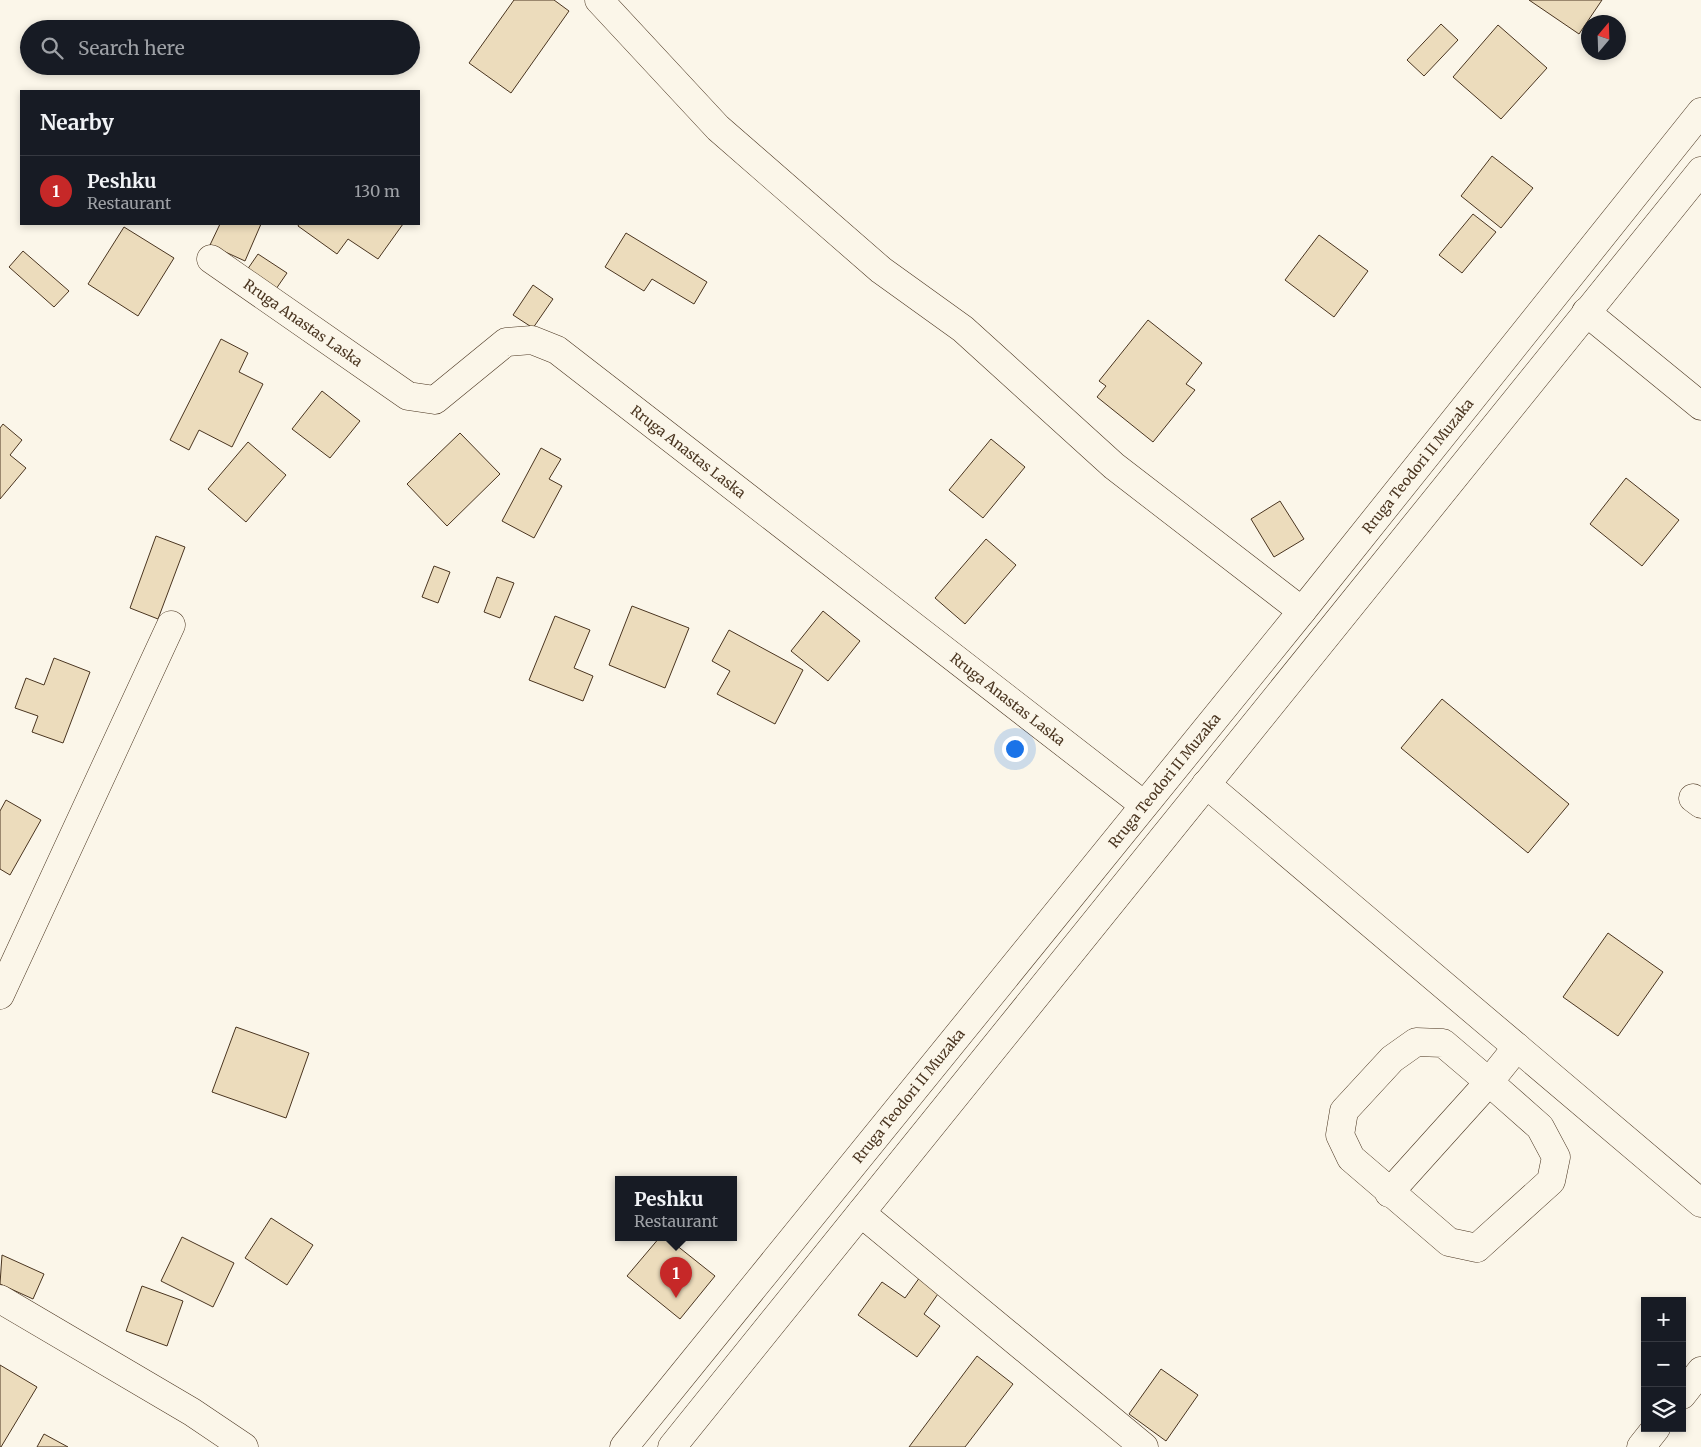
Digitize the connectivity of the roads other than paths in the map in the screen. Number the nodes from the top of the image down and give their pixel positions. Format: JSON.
{"nodes":[{"id":1,"x":598,"y":0,"type":"edge"},
{"id":2,"x":1701,"y":112,"type":"edge"},
{"id":3,"x":1701,"y":171,"type":"edge"},
{"id":4,"x":211,"y":259,"type":"dead end"},
{"id":5,"x":1586,"y":312,"type":"junction"},
{"id":6,"x":1701,"y":406,"type":"edge"},
{"id":7,"x":1302,"y":611,"type":"junction"},
{"id":8,"x":171,"y":625,"type":"dead end"},
{"id":9,"x":1206,"y":784,"type":"junction"},
{"id":10,"x":1144,"y":805,"type":"junction"},
{"id":11,"x":0,"y":994,"type":"edge"},
{"id":12,"x":1518,"y":1047,"type":"junction"},
{"id":13,"x":1489,"y":1082,"type":"junction"},
{"id":14,"x":1389,"y":1193,"type":"junction"},
{"id":15,"x":1701,"y":1203,"type":"edge"},
{"id":16,"x":861,"y":1213,"type":"junction"},
{"id":17,"x":0,"y":1299,"type":"edge"},
{"id":18,"x":1701,"y":1371,"type":"edge"},
{"id":19,"x":1686,"y":1390,"type":"edge"},
{"id":20,"x":1653,"y":1432,"type":"edge"},
{"id":21,"x":244,"y":1447,"type":"edge"},
{"id":22,"x":624,"y":1447,"type":"edge"},
{"id":23,"x":672,"y":1447,"type":"edge"},
{"id":24,"x":1144,"y":1447,"type":"edge"},
{"id":25,"x":1641,"y":1447,"type":"edge"}],
"edges":[{"from":1,"to":7,"type":"street"},
{"from":2,"to":7,"type":"street","name":"Rruga Teodori II Muzaka"},
{"from":3,"to":5,"type":"street"},
{"from":4,"to":10,"type":"street","name":"Rruga Anastas Laska"},
{"from":5,"to":6,"type":"street"},
{"from":5,"to":9,"type":"street"},
{"from":7,"to":10,"type":"street","name":"Rruga Teodori II Muzaka"},
{"from":8,"to":11,"type":"street"},
{"from":9,"to":12,"type":"street"},
{"from":9,"to":16,"type":"street"},
{"from":10,"to":22,"type":"street","name":"Rruga Teodori II Muzaka"},
{"from":12,"to":13,"type":"street"},
{"from":12,"to":15,"type":"street"},
{"from":13,"to":14,"type":"street"},
{"from":13,"to":14,"type":"street"},
{"from":13,"to":14,"type":"street"},
{"from":16,"to":23,"type":"street"},
{"from":16,"to":24,"type":"street"},
{"from":17,"to":21,"type":"street"},
{"from":18,"to":19,"type":"street"},
{"from":20,"to":25,"type":"street"}]}
